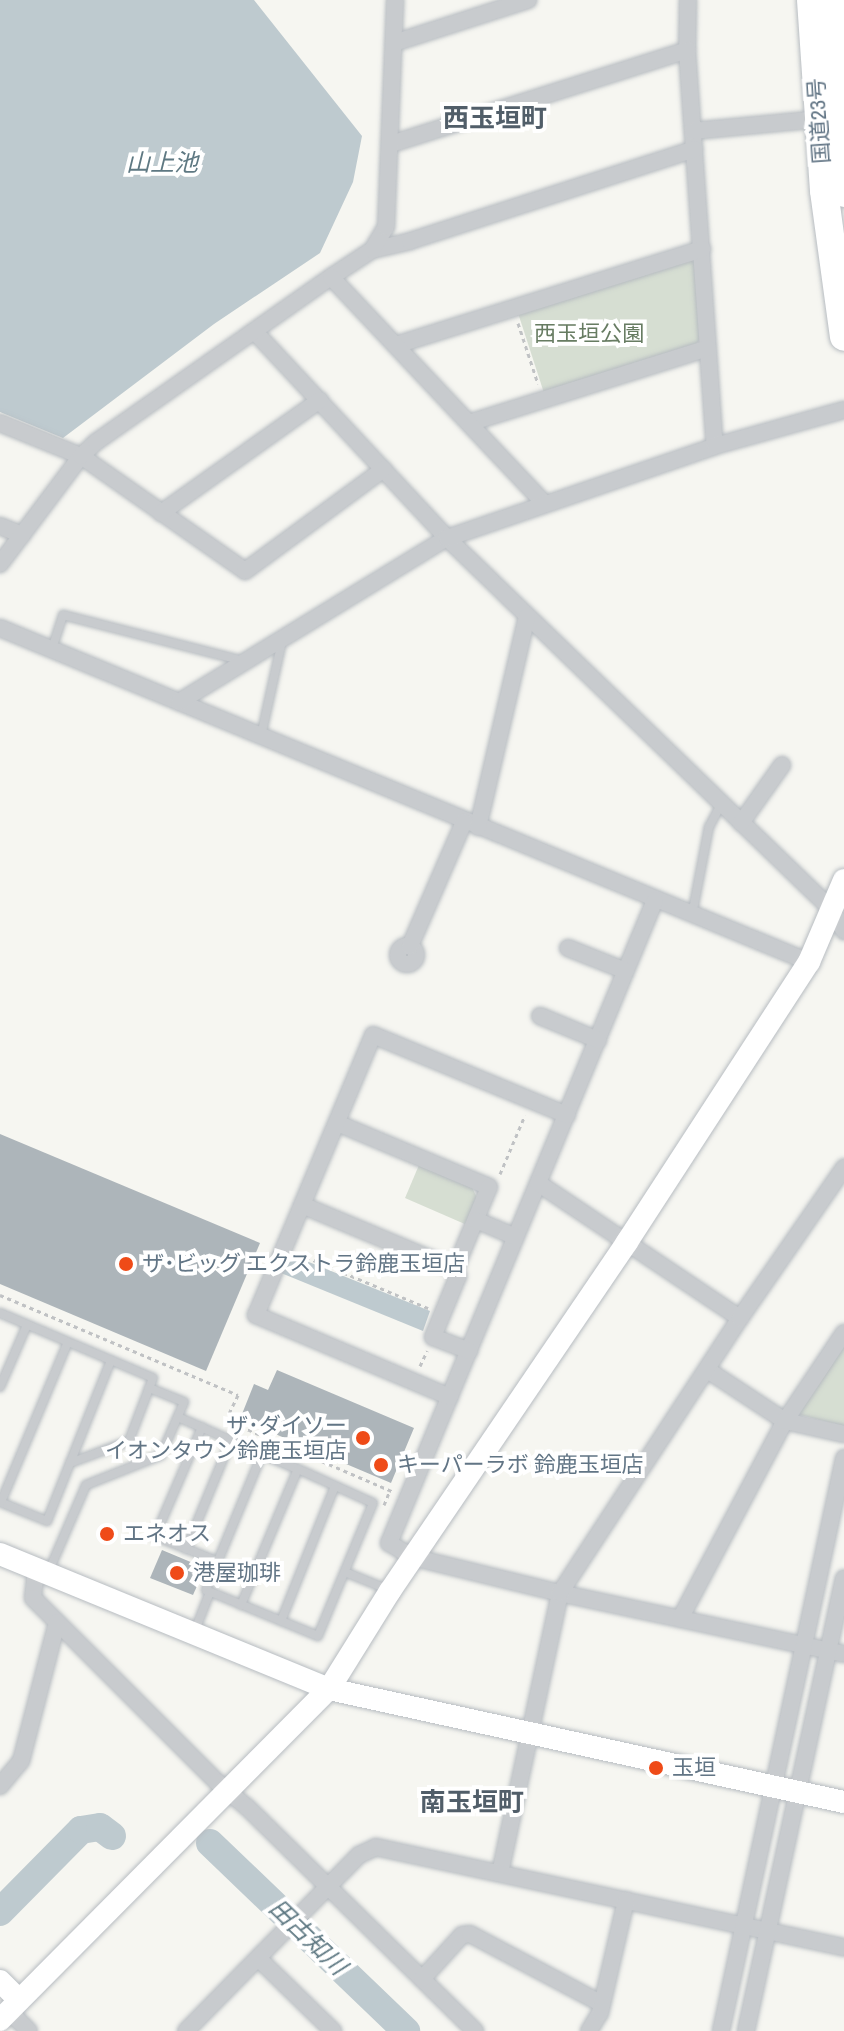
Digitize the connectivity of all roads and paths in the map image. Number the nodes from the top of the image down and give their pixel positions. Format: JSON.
{"nodes":[{"id":1,"x":395,"y":0,"type":"edge"},
{"id":2,"x":528,"y":0,"type":"edge"},
{"id":3,"x":688,"y":0,"type":"edge"},
{"id":4,"x":811,"y":0,"type":"edge"},
{"id":5,"x":838,"y":0,"type":"edge"},
{"id":6,"x":394,"y":43,"type":"junction"},
{"id":7,"x":687,"y":50,"type":"junction"},
{"id":8,"x":819,"y":119,"type":"junction"},
{"id":9,"x":693,"y":131,"type":"junction"},
{"id":10,"x":391,"y":144,"type":"junction"},
{"id":11,"x":694,"y":149,"type":"junction"},
{"id":12,"x":844,"y":193,"type":"edge"},
{"id":13,"x":702,"y":249,"type":"junction"},
{"id":14,"x":372,"y":250,"type":"junction"},
{"id":15,"x":331,"y":277,"type":"junction"},
{"id":16,"x":513,"y":308,"type":"junction"},
{"id":17,"x":255,"y":332,"type":"junction"},
{"id":18,"x":844,"y":337,"type":"edge"},
{"id":19,"x":396,"y":345,"type":"junction"},
{"id":20,"x":708,"y":348,"type":"junction"},
{"id":21,"x":320,"y":400,"type":"junction"},
{"id":22,"x":543,"y":400,"type":"junction"},
{"id":23,"x":844,"y":410,"type":"edge"},
{"id":24,"x":0,"y":423,"type":"edge"},
{"id":25,"x":469,"y":423,"type":"junction"},
{"id":26,"x":715,"y":446,"type":"junction"},
{"id":27,"x":81,"y":456,"type":"junction"},
{"id":28,"x":384,"y":469,"type":"junction"},
{"id":29,"x":544,"y":503,"type":"junction"},
{"id":30,"x":161,"y":513,"type":"junction"},
{"id":31,"x":0,"y":526,"type":"edge"},
{"id":32,"x":22,"y":535,"type":"junction"},
{"id":33,"x":447,"y":538,"type":"junction"},
{"id":34,"x":0,"y":564,"type":"edge"},
{"id":35,"x":527,"y":617,"type":"junction"},
{"id":36,"x":0,"y":628,"type":"edge"},
{"id":37,"x":282,"y":640,"type":"junction"},
{"id":38,"x":52,"y":649,"type":"junction"},
{"id":39,"x":247,"y":661,"type":"junction"},
{"id":40,"x":179,"y":702,"type":"junction"},
{"id":41,"x":261,"y":736,"type":"junction"},
{"id":42,"x":782,"y":765,"type":"dead end"},
{"id":43,"x":721,"y":804,"type":"junction"},
{"id":44,"x":741,"y":823,"type":"junction"},
{"id":45,"x":471,"y":824,"type":"junction"},
{"id":46,"x":844,"y":880,"type":"edge"},
{"id":47,"x":655,"y":900,"type":"junction"},
{"id":48,"x":831,"y":909,"type":"junction"},
{"id":49,"x":692,"y":915,"type":"junction"},
{"id":50,"x":844,"y":931,"type":"edge"},
{"id":51,"x":410,"y":946,"type":"dead end"},
{"id":52,"x":568,"y":948,"type":"dead end"},
{"id":53,"x":809,"y":962,"type":"junction"},
{"id":54,"x":626,"y":971,"type":"junction"},
{"id":55,"x":540,"y":1016,"type":"dead end"},
{"id":56,"x":598,"y":1040,"type":"junction"},
{"id":57,"x":531,"y":1100,"type":"junction"},
{"id":58,"x":567,"y":1115,"type":"junction"},
{"id":59,"x":337,"y":1123,"type":"junction"},
{"id":60,"x":844,"y":1168,"type":"edge"},
{"id":61,"x":538,"y":1183,"type":"junction"},
{"id":62,"x":489,"y":1187,"type":"junction"},
{"id":63,"x":302,"y":1205,"type":"junction"},
{"id":64,"x":476,"y":1220,"type":"junction"},
{"id":65,"x":516,"y":1237,"type":"junction"},
{"id":66,"x":627,"y":1242,"type":"junction"},
{"id":67,"x":284,"y":1247,"type":"junction"},
{"id":68,"x":455,"y":1269,"type":"junction"},
{"id":69,"x":0,"y":1295,"type":"edge"},
{"id":70,"x":0,"y":1313,"type":"edge"},
{"id":71,"x":443,"y":1314,"type":"junction"},
{"id":72,"x":740,"y":1318,"type":"junction"},
{"id":73,"x":27,"y":1325,"type":"junction"},
{"id":74,"x":844,"y":1333,"type":"edge"},
{"id":75,"x":433,"y":1337,"type":"junction"},
{"id":76,"x":68,"y":1342,"type":"junction"},
{"id":77,"x":469,"y":1351,"type":"junction"},
{"id":78,"x":111,"y":1360,"type":"junction"},
{"id":79,"x":709,"y":1371,"type":"junction"},
{"id":80,"x":414,"y":1381,"type":"junction"},
{"id":81,"x":0,"y":1387,"type":"edge"},
{"id":82,"x":149,"y":1388,"type":"junction"},
{"id":83,"x":450,"y":1397,"type":"junction"},
{"id":84,"x":178,"y":1417,"type":"junction"},
{"id":85,"x":785,"y":1421,"type":"junction"},
{"id":86,"x":202,"y":1427,"type":"junction"},
{"id":87,"x":844,"y":1434,"type":"edge"},
{"id":88,"x":231,"y":1440,"type":"junction"},
{"id":89,"x":262,"y":1454,"type":"junction"},
{"id":90,"x":844,"y":1458,"type":"edge"},
{"id":91,"x":70,"y":1463,"type":"junction"},
{"id":92,"x":298,"y":1469,"type":"junction"},
{"id":93,"x":335,"y":1486,"type":"junction"},
{"id":94,"x":408,"y":1498,"type":"junction"},
{"id":95,"x":1,"y":1502,"type":"edge"},
{"id":96,"x":186,"y":1549,"type":"junction"},
{"id":97,"x":0,"y":1554,"type":"edge"},
{"id":98,"x":412,"y":1557,"type":"junction"},
{"id":99,"x":217,"y":1561,"type":"junction"},
{"id":100,"x":42,"y":1571,"type":"junction"},
{"id":101,"x":345,"y":1572,"type":"junction"},
{"id":102,"x":844,"y":1578,"type":"edge"},
{"id":103,"x":390,"y":1591,"type":"junction"},
{"id":104,"x":210,"y":1592,"type":"junction"},
{"id":105,"x":560,"y":1593,"type":"junction"},
{"id":106,"x":241,"y":1605,"type":"junction"},
{"id":107,"x":680,"y":1619,"type":"junction"},
{"id":108,"x":281,"y":1621,"type":"junction"},
{"id":109,"x":57,"y":1623,"type":"junction"},
{"id":110,"x":193,"y":1634,"type":"junction"},
{"id":111,"x":804,"y":1645,"type":"junction"},
{"id":112,"x":836,"y":1652,"type":"edge"},
{"id":113,"x":329,"y":1689,"type":"junction"},
{"id":114,"x":530,"y":1732,"type":"junction"},
{"id":115,"x":0,"y":1786,"type":"edge"},
{"id":116,"x":773,"y":1786,"type":"junction"},
{"id":117,"x":228,"y":1792,"type":"junction"},
{"id":118,"x":797,"y":1792,"type":"junction"},
{"id":119,"x":844,"y":1802,"type":"edge"},
{"id":120,"x":500,"y":1873,"type":"junction"},
{"id":121,"x":327,"y":1887,"type":"junction"},
{"id":122,"x":626,"y":1900,"type":"junction"},
{"id":123,"x":743,"y":1925,"type":"junction"},
{"id":124,"x":768,"y":1930,"type":"junction"},
{"id":125,"x":844,"y":1947,"type":"edge"},
{"id":126,"x":258,"y":1958,"type":"junction"},
{"id":127,"x":422,"y":1979,"type":"junction"},
{"id":128,"x":0,"y":1981,"type":"edge"},
{"id":129,"x":602,"y":2004,"type":"junction"},
{"id":130,"x":9,"y":2010,"type":"edge"},
{"id":131,"x":29,"y":2031,"type":"edge"},
{"id":132,"x":187,"y":2031,"type":"edge"},
{"id":133,"x":333,"y":2031,"type":"edge"},
{"id":134,"x":475,"y":2031,"type":"edge"},
{"id":135,"x":589,"y":2031,"type":"edge"},
{"id":136,"x":721,"y":2031,"type":"edge"},
{"id":137,"x":746,"y":2031,"type":"edge"}],
"edges":[{"from":1,"to":6,"type":"street"},
{"from":2,"to":6,"type":"street"},
{"from":3,"to":7,"type":"street"},
{"from":4,"to":8,"type":"highway","name":"国道23号"},
{"from":5,"to":12,"type":"highway","name":"国道23号"},
{"from":6,"to":10,"type":"street"},
{"from":7,"to":9,"type":"street"},
{"from":7,"to":10,"type":"street"},
{"from":8,"to":9,"type":"street"},
{"from":8,"to":18,"type":"highway","name":"国道23号"},
{"from":9,"to":11,"type":"street"},
{"from":10,"to":14,"type":"street"},
{"from":11,"to":13,"type":"street"},
{"from":11,"to":14,"type":"street"},
{"from":13,"to":16,"type":"street"},
{"from":13,"to":20,"type":"street"},
{"from":14,"to":15,"type":"street"},
{"from":15,"to":17,"type":"street"},
{"from":15,"to":19,"type":"street"},
{"from":16,"to":19,"type":"street"},
{"from":16,"to":22,"type":"path"},
{"from":17,"to":21,"type":"street"},
{"from":17,"to":27,"type":"street"},
{"from":19,"to":25,"type":"street"},
{"from":20,"to":22,"type":"street"},
{"from":20,"to":26,"type":"street"},
{"from":21,"to":28,"type":"street"},
{"from":21,"to":30,"type":"street"},
{"from":22,"to":25,"type":"street"},
{"from":23,"to":26,"type":"street"},
{"from":24,"to":27,"type":"street"},
{"from":25,"to":29,"type":"street"},
{"from":26,"to":29,"type":"street"},
{"from":27,"to":30,"type":"street"},
{"from":27,"to":32,"type":"street"},
{"from":28,"to":30,"type":"street"},
{"from":28,"to":33,"type":"street"},
{"from":29,"to":33,"type":"street"},
{"from":31,"to":32,"type":"street"},
{"from":32,"to":34,"type":"street"},
{"from":33,"to":35,"type":"street"},
{"from":33,"to":37,"type":"street"},
{"from":35,"to":43,"type":"street"},
{"from":35,"to":45,"type":"street"},
{"from":36,"to":38,"type":"street"},
{"from":37,"to":39,"type":"street"},
{"from":37,"to":41,"type":"lane"},
{"from":38,"to":39,"type":"lane"},
{"from":38,"to":40,"type":"street"},
{"from":39,"to":40,"type":"street"},
{"from":40,"to":41,"type":"street"},
{"from":41,"to":45,"type":"street"},
{"from":42,"to":44,"type":"street"},
{"from":43,"to":44,"type":"street"},
{"from":43,"to":49,"type":"lane"},
{"from":44,"to":48,"type":"street"},
{"from":45,"to":47,"type":"street"},
{"from":45,"to":51,"type":"street"},
{"from":46,"to":48,"type":"street"},
{"from":47,"to":49,"type":"street"},
{"from":47,"to":54,"type":"street"},
{"from":48,"to":50,"type":"street"},
{"from":48,"to":53,"type":"street"},
{"from":49,"to":53,"type":"street"},
{"from":52,"to":54,"type":"street"},
{"from":53,"to":66,"type":"street"},
{"from":54,"to":56,"type":"street"},
{"from":55,"to":56,"type":"street"},
{"from":56,"to":58,"type":"street"},
{"from":57,"to":58,"type":"street"},
{"from":57,"to":59,"type":"street"},
{"from":57,"to":62,"type":"path"},
{"from":58,"to":61,"type":"street"},
{"from":59,"to":62,"type":"street"},
{"from":59,"to":63,"type":"street"},
{"from":60,"to":72,"type":"street"},
{"from":61,"to":65,"type":"street"},
{"from":61,"to":66,"type":"street"},
{"from":62,"to":64,"type":"street"},
{"from":63,"to":67,"type":"street"},
{"from":63,"to":68,"type":"street"},
{"from":64,"to":65,"type":"street"},
{"from":64,"to":68,"type":"street"},
{"from":65,"to":77,"type":"street"},
{"from":66,"to":72,"type":"street"},
{"from":66,"to":98,"type":"street"},
{"from":67,"to":71,"type":"path"},
{"from":67,"to":80,"type":"street"},
{"from":68,"to":71,"type":"street"},
{"from":69,"to":94,"type":"path"},
{"from":70,"to":73,"type":"lane"},
{"from":71,"to":75,"type":"street"},
{"from":72,"to":79,"type":"street"},
{"from":73,"to":76,"type":"lane"},
{"from":73,"to":81,"type":"lane"},
{"from":74,"to":85,"type":"street"},
{"from":75,"to":77,"type":"street"},
{"from":75,"to":80,"type":"path"},
{"from":76,"to":78,"type":"lane"},
{"from":76,"to":95,"type":"lane"},
{"from":77,"to":83,"type":"street"},
{"from":78,"to":82,"type":"lane"},
{"from":78,"to":91,"type":"lane"},
{"from":79,"to":85,"type":"street"},
{"from":79,"to":105,"type":"street"},
{"from":80,"to":83,"type":"street"},
{"from":82,"to":84,"type":"lane"},
{"from":82,"to":91,"type":"lane"},
{"from":83,"to":94,"type":"street"},
{"from":84,"to":86,"type":"lane"},
{"from":84,"to":100,"type":"lane"},
{"from":85,"to":87,"type":"street"},
{"from":85,"to":107,"type":"street"},
{"from":86,"to":88,"type":"lane"},
{"from":86,"to":96,"type":"lane"},
{"from":88,"to":89,"type":"lane"},
{"from":88,"to":96,"type":"lane"},
{"from":89,"to":92,"type":"lane"},
{"from":89,"to":99,"type":"lane"},
{"from":90,"to":111,"type":"street"},
{"from":91,"to":95,"type":"lane"},
{"from":92,"to":93,"type":"lane"},
{"from":92,"to":106,"type":"lane"},
{"from":93,"to":101,"type":"lane"},
{"from":93,"to":108,"type":"lane"},
{"from":94,"to":98,"type":"street"},
{"from":96,"to":99,"type":"lane"},
{"from":97,"to":100,"type":"street"},
{"from":98,"to":103,"type":"street"},
{"from":98,"to":105,"type":"street"},
{"from":99,"to":104,"type":"lane"},
{"from":100,"to":109,"type":"street"},
{"from":100,"to":110,"type":"street"},
{"from":101,"to":103,"type":"lane"},
{"from":101,"to":108,"type":"lane"},
{"from":102,"to":112,"type":"street"},
{"from":103,"to":113,"type":"street"},
{"from":104,"to":106,"type":"lane"},
{"from":104,"to":110,"type":"lane"},
{"from":105,"to":107,"type":"street"},
{"from":105,"to":114,"type":"street"},
{"from":106,"to":108,"type":"lane"},
{"from":107,"to":111,"type":"street"},
{"from":109,"to":115,"type":"street"},
{"from":109,"to":117,"type":"street"},
{"from":110,"to":113,"type":"street"},
{"from":111,"to":112,"type":"street"},
{"from":111,"to":116,"type":"street"},
{"from":112,"to":118,"type":"street"},
{"from":113,"to":114,"type":"street"},
{"from":113,"to":117,"type":"street"},
{"from":114,"to":116,"type":"street"},
{"from":114,"to":120,"type":"street"},
{"from":116,"to":118,"type":"street"},
{"from":116,"to":123,"type":"street"},
{"from":117,"to":121,"type":"street"},
{"from":117,"to":130,"type":"street"},
{"from":118,"to":119,"type":"street"},
{"from":118,"to":124,"type":"street"},
{"from":120,"to":121,"type":"street"},
{"from":120,"to":122,"type":"street"},
{"from":121,"to":126,"type":"street"},
{"from":121,"to":127,"type":"street"},
{"from":122,"to":123,"type":"street"},
{"from":122,"to":129,"type":"street"},
{"from":123,"to":124,"type":"street"},
{"from":123,"to":136,"type":"street"},
{"from":124,"to":125,"type":"street"},
{"from":124,"to":137,"type":"street"},
{"from":126,"to":132,"type":"street"},
{"from":126,"to":133,"type":"street"},
{"from":127,"to":129,"type":"street"},
{"from":127,"to":134,"type":"street"},
{"from":128,"to":130,"type":"street"},
{"from":129,"to":135,"type":"street"},
{"from":130,"to":131,"type":"street"}]}
